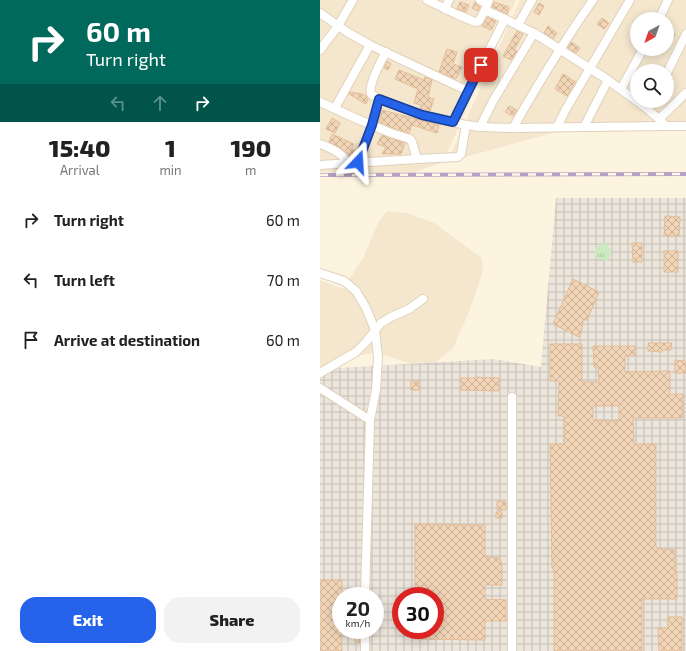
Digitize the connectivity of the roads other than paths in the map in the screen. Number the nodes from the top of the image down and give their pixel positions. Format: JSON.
{"nodes":[{"id":1,"x":353,"y":0,"type":"edge"},
{"id":2,"x":427,"y":0,"type":"edge"},
{"id":3,"x":449,"y":0,"type":"edge"},
{"id":4,"x":532,"y":0,"type":"edge"},
{"id":5,"x":593,"y":0,"type":"edge"},
{"id":6,"x":630,"y":0,"type":"edge"},
{"id":7,"x":668,"y":0,"type":"edge"},
{"id":8,"x":485,"y":3,"type":"edge"},
{"id":9,"x":445,"y":9,"type":"junction"},
{"id":10,"x":662,"y":12,"type":"edge"},
{"id":11,"x":320,"y":13,"type":"edge"},
{"id":12,"x":505,"y":19,"type":"junction"},
{"id":13,"x":518,"y":25,"type":"junction"},
{"id":14,"x":338,"y":26,"type":"junction"},
{"id":15,"x":534,"y":33,"type":"junction"},
{"id":16,"x":686,"y":34,"type":"edge"},
{"id":17,"x":370,"y":45,"type":"junction"},
{"id":18,"x":560,"y":49,"type":"junction"},
{"id":19,"x":320,"y":50,"type":"edge"},
{"id":20,"x":386,"y":52,"type":"junction"},
{"id":21,"x":639,"y":56,"type":"edge"},
{"id":22,"x":671,"y":64,"type":"edge"},
{"id":23,"x":590,"y":68,"type":"junction"},
{"id":24,"x":608,"y":80,"type":"junction"},
{"id":25,"x":621,"y":89,"type":"junction"},
{"id":26,"x":468,"y":91,"type":"junction"},
{"id":27,"x":686,"y":93,"type":"edge"},
{"id":28,"x":630,"y":94,"type":"edge"},
{"id":29,"x":379,"y":99,"type":"junction"},
{"id":30,"x":320,"y":102,"type":"edge"},
{"id":31,"x":335,"y":108,"type":"junction"},
{"id":32,"x":650,"y":108,"type":"edge"},
{"id":33,"x":659,"y":119,"type":"junction"},
{"id":34,"x":453,"y":122,"type":"junction"},
{"id":35,"x":372,"y":125,"type":"junction"},
{"id":36,"x":466,"y":125,"type":"junction"},
{"id":37,"x":666,"y":126,"type":"junction"},
{"id":38,"x":686,"y":126,"type":"edge"},
{"id":39,"x":480,"y":127,"type":"junction"},
{"id":40,"x":557,"y":127,"type":"junction"},
{"id":41,"x":584,"y":127,"type":"junction"},
{"id":42,"x":513,"y":128,"type":"junction"},
{"id":43,"x":320,"y":144,"type":"edge"},
{"id":44,"x":417,"y":159,"type":"junction"},
{"id":45,"x":358,"y":162,"type":"junction"},
{"id":46,"x":347,"y":163,"type":"junction"},
{"id":47,"x":320,"y":165,"type":"edge"},
{"id":48,"x":320,"y":274,"type":"edge"},
{"id":49,"x":423,"y":299,"type":"dead end"},
{"id":50,"x":375,"y":330,"type":"junction"},
{"id":51,"x":320,"y":373,"type":"edge"},
{"id":52,"x":320,"y":388,"type":"edge"},
{"id":53,"x":512,"y":397,"type":"dead end"},
{"id":54,"x":370,"y":420,"type":"junction"},
{"id":55,"x":365,"y":587,"type":"edge"},
{"id":56,"x":365,"y":639,"type":"edge"},
{"id":57,"x":365,"y":651,"type":"edge"},
{"id":58,"x":512,"y":651,"type":"edge"}],
"edges":[{"from":1,"to":14,"type":"street"},
{"from":2,"to":9,"type":"street"},
{"from":3,"to":9,"type":"street"},
{"from":4,"to":13,"type":"street"},
{"from":5,"to":18,"type":"street"},
{"from":6,"to":23,"type":"street"},
{"from":7,"to":10,"type":"street"},
{"from":8,"to":9,"type":"street"},
{"from":8,"to":12,"type":"street"},
{"from":11,"to":14,"type":"street"},
{"from":12,"to":13,"type":"street"},
{"from":12,"to":26,"type":"street"},
{"from":13,"to":15,"type":"street"},
{"from":14,"to":17,"type":"street"},
{"from":14,"to":19,"type":"street"},
{"from":15,"to":18,"type":"street"},
{"from":15,"to":39,"type":"street"},
{"from":16,"to":22,"type":"street"},
{"from":17,"to":20,"type":"street"},
{"from":17,"to":31,"type":"street"},
{"from":18,"to":23,"type":"street"},
{"from":18,"to":42,"type":"street"},
{"from":20,"to":26,"type":"street"},
{"from":20,"to":29,"type":"street"},
{"from":21,"to":25,"type":"street"},
{"from":23,"to":24,"type":"street"},
{"from":23,"to":40,"type":"street"},
{"from":24,"to":25,"type":"street"},
{"from":24,"to":41,"type":"street"},
{"from":25,"to":28,"type":"street"},
{"from":26,"to":34,"type":"street"},
{"from":27,"to":33,"type":"street"},
{"from":29,"to":34,"type":"street"},
{"from":29,"to":35,"type":"street"},
{"from":30,"to":31,"type":"street"},
{"from":31,"to":35,"type":"street"},
{"from":32,"to":33,"type":"street"},
{"from":33,"to":37,"type":"street"},
{"from":34,"to":36,"type":"street"},
{"from":35,"to":44,"type":"street"},
{"from":35,"to":45,"type":"street"},
{"from":36,"to":39,"type":"street"},
{"from":36,"to":44,"type":"street"},
{"from":37,"to":38,"type":"street"},
{"from":37,"to":41,"type":"street"},
{"from":39,"to":42,"type":"street"},
{"from":40,"to":41,"type":"street"},
{"from":40,"to":42,"type":"street"},
{"from":43,"to":46,"type":"street"},
{"from":44,"to":45,"type":"street"},
{"from":45,"to":46,"type":"street"},
{"from":46,"to":47,"type":"street"},
{"from":48,"to":50,"type":"street"},
{"from":49,"to":50,"type":"street"},
{"from":50,"to":51,"type":"street"},
{"from":50,"to":54,"type":"street"},
{"from":52,"to":54,"type":"street"},
{"from":53,"to":58,"type":"street"},
{"from":54,"to":55,"type":"street"},
{"from":56,"to":57,"type":"street"}]}
